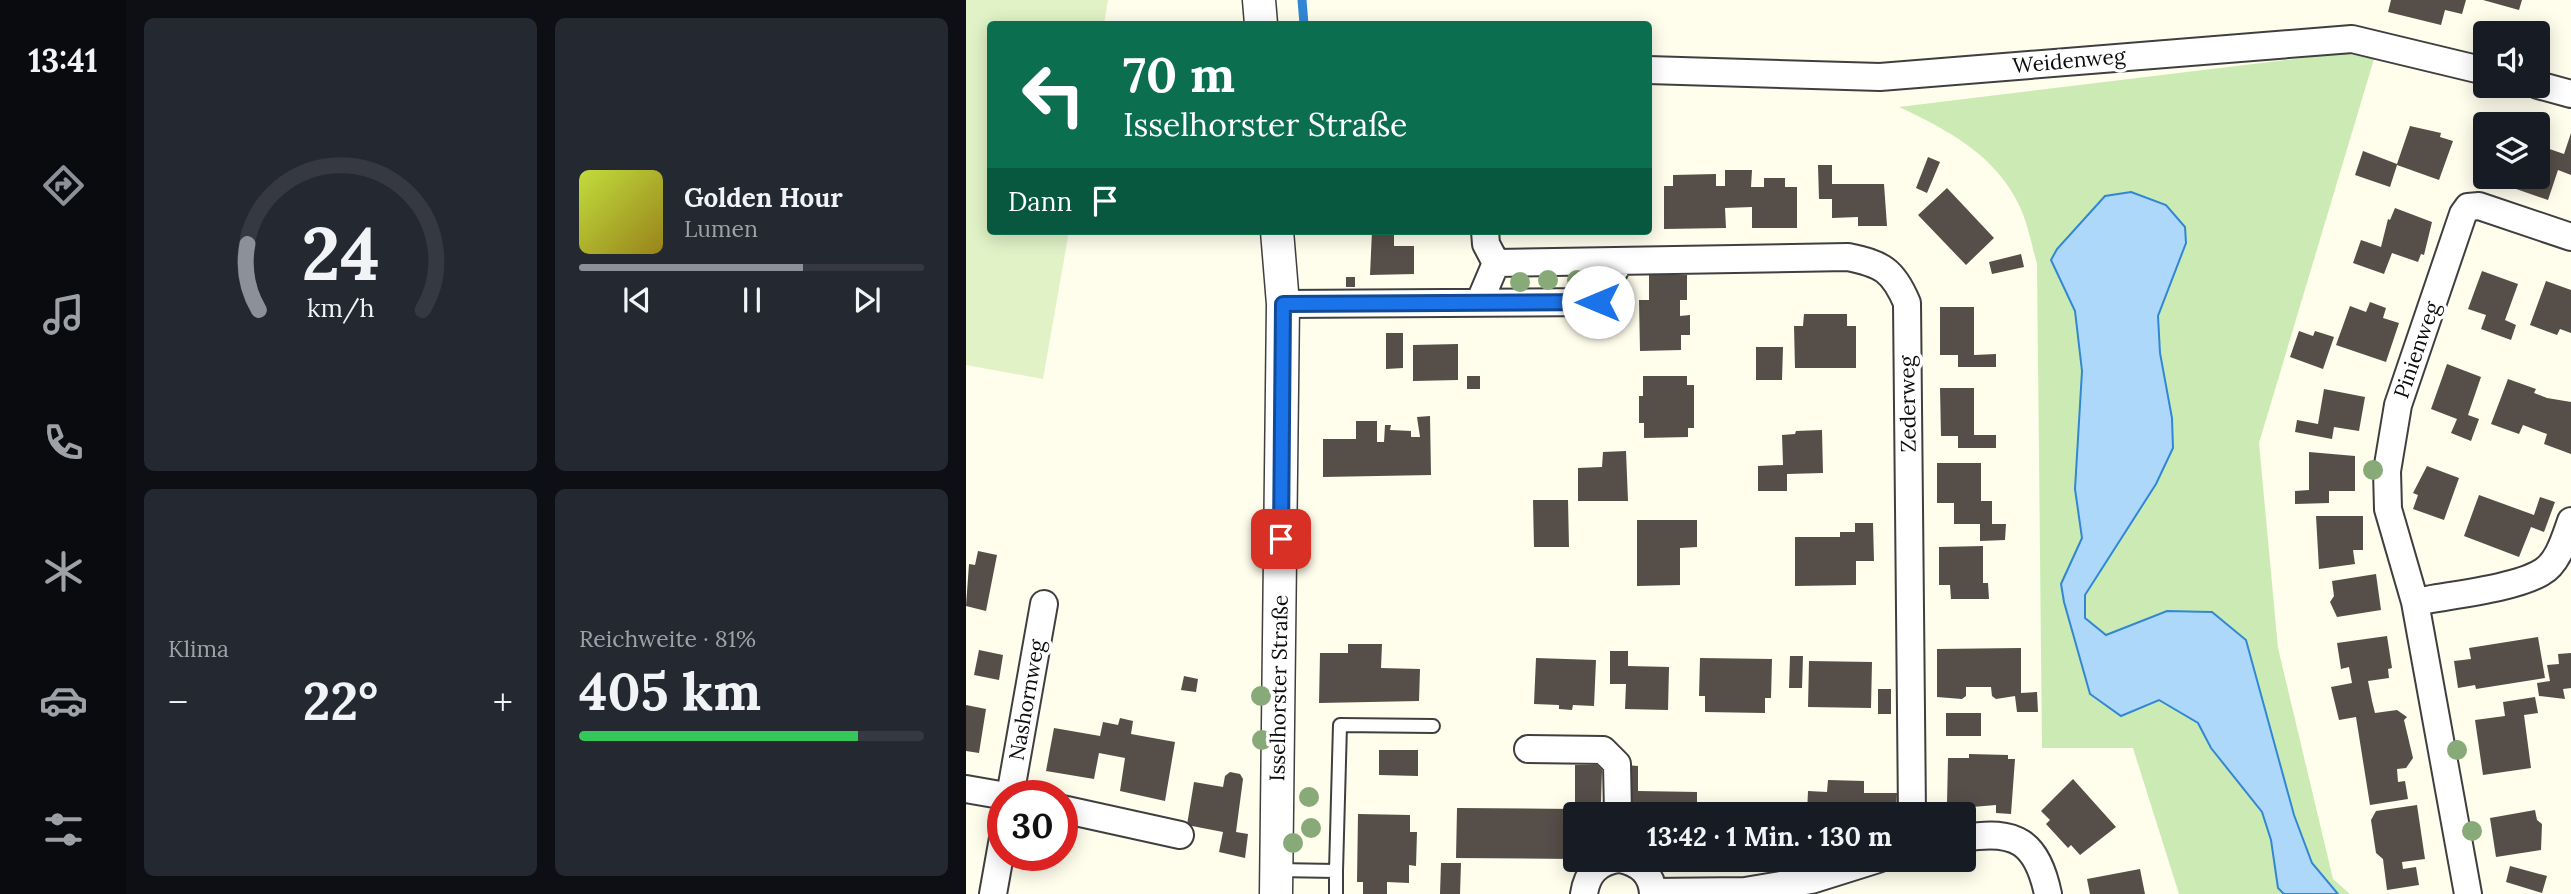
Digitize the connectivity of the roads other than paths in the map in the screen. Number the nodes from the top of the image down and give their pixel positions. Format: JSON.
{"nodes":[{"id":1,"x":1259,"y":0,"type":"edge"},
{"id":2,"x":1261,"y":21,"type":"edge"},
{"id":3,"x":2473,"y":68,"type":"edge"},
{"id":4,"x":1652,"y":70,"type":"edge"},
{"id":5,"x":2550,"y":88,"type":"edge"},
{"id":6,"x":2571,"y":94,"type":"edge"},
{"id":7,"x":1277,"y":235,"type":"edge"},
{"id":8,"x":1485,"y":235,"type":"edge"},
{"id":9,"x":2571,"y":237,"type":"edge"},
{"id":10,"x":1619,"y":261,"type":"junction"},
{"id":11,"x":1496,"y":262,"type":"junction"},
{"id":12,"x":1479,"y":303,"type":"junction"},
{"id":13,"x":1283,"y":304,"type":"junction"},
{"id":14,"x":2571,"y":521,"type":"edge"},
{"id":15,"x":2415,"y":602,"type":"junction"},
{"id":16,"x":1044,"y":604,"type":"dead end"},
{"id":17,"x":1433,"y":726,"type":"dead end"},
{"id":18,"x":1528,"y":749,"type":"dead end"},
{"id":19,"x":1011,"y":780,"type":"edge"},
{"id":20,"x":966,"y":789,"type":"edge"},
{"id":21,"x":987,"y":792,"type":"edge"},
{"id":22,"x":1618,"y":802,"type":"edge"},
{"id":23,"x":1912,"y":802,"type":"edge"},
{"id":24,"x":1078,"y":812,"type":"edge"},
{"id":25,"x":1180,"y":835,"type":"dead end"},
{"id":26,"x":1976,"y":836,"type":"edge"},
{"id":27,"x":997,"y":871,"type":"edge"},
{"id":28,"x":1336,"y":871,"type":"junction"},
{"id":29,"x":1592,"y":872,"type":"edge"},
{"id":30,"x":1645,"y":872,"type":"edge"},
{"id":31,"x":1837,"y":872,"type":"edge"},
{"id":32,"x":1277,"y":882,"type":"edge"},
{"id":33,"x":1653,"y":893,"type":"edge"},
{"id":34,"x":993,"y":894,"type":"edge"},
{"id":35,"x":1336,"y":894,"type":"edge"},
{"id":36,"x":1584,"y":894,"type":"edge"},
{"id":37,"x":2048,"y":894,"type":"edge"},
{"id":38,"x":2468,"y":894,"type":"edge"}],
"edges":[{"from":1,"to":2,"type":"street"},
{"from":3,"to":4,"type":"street","name":"Weidenweg"},
{"from":5,"to":6,"type":"street"},
{"from":7,"to":13,"type":"street","name":"Isselhorster Straße"},
{"from":8,"to":11,"type":"street"},
{"from":9,"to":15,"type":"street","name":"Pinienweg"},
{"from":10,"to":11,"type":"street","name":"Zederweg"},
{"from":10,"to":12,"type":"street"},
{"from":10,"to":23,"type":"street","name":"Zederweg"},
{"from":11,"to":12,"type":"street"},
{"from":12,"to":13,"type":"street"},
{"from":13,"to":32,"type":"street","name":"Isselhorster Straße"},
{"from":14,"to":15,"type":"street"},
{"from":15,"to":38,"type":"street","name":"Pinienweg"},
{"from":16,"to":19,"type":"street","name":"Nashornweg"},
{"from":17,"to":28,"type":"lane"},
{"from":18,"to":22,"type":"street"},
{"from":20,"to":21,"type":"street","name":"Nashornweg"},
{"from":24,"to":25,"type":"street"},
{"from":26,"to":37,"type":"street"},
{"from":27,"to":34,"type":"street"},
{"from":28,"to":32,"type":"lane"},
{"from":28,"to":35,"type":"lane"},
{"from":29,"to":36,"type":"street"},
{"from":30,"to":33,"type":"street"},
{"from":31,"to":33,"type":"street"}]}
